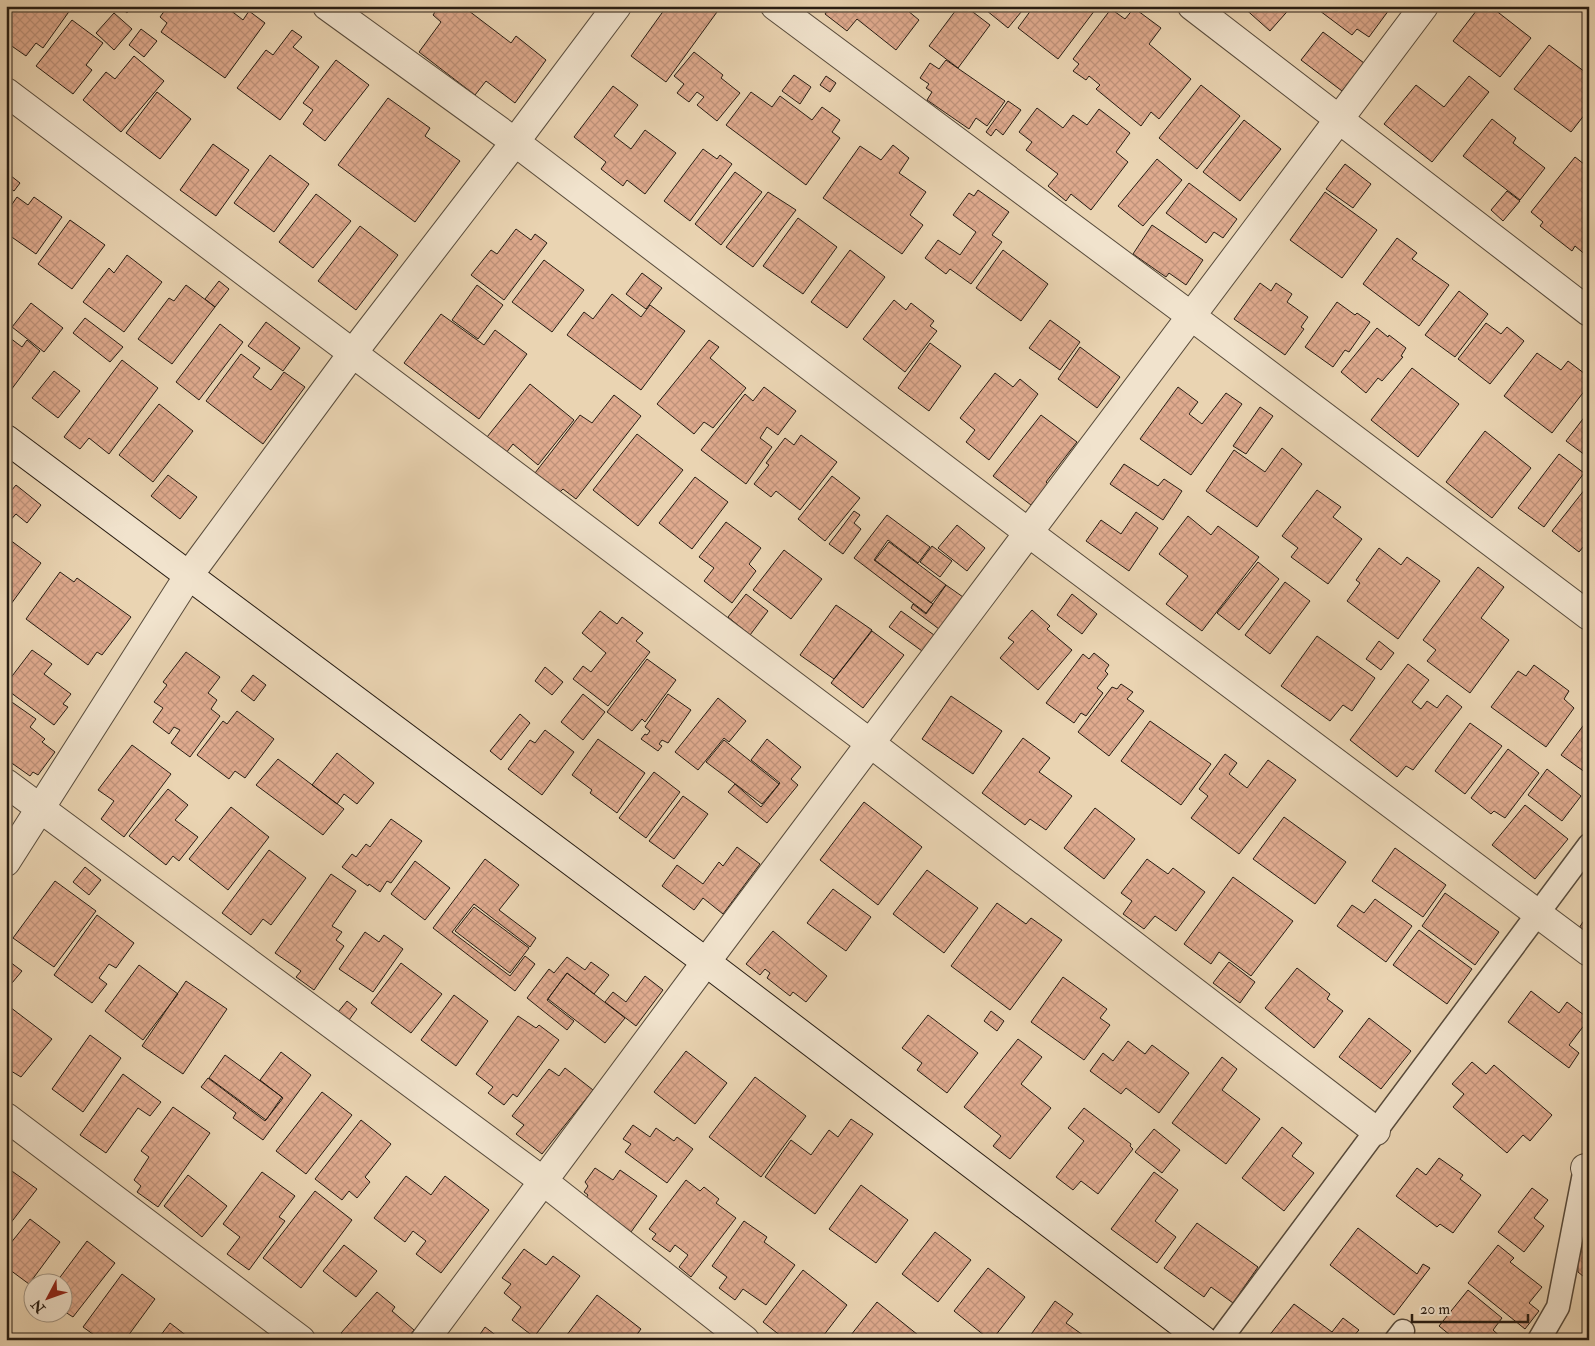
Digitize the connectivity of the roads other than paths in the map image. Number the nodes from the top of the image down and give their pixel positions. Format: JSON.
{"nodes":[{"id":1,"x":327,"y":6,"type":"edge"},
{"id":2,"x":617,"y":6,"type":"edge"},
{"id":3,"x":775,"y":6,"type":"edge"},
{"id":4,"x":1192,"y":6,"type":"edge"},
{"id":5,"x":1424,"y":6,"type":"edge"},
{"id":6,"x":6,"y":92,"type":"edge"},
{"id":7,"x":1339,"y":120,"type":"junction"},
{"id":8,"x":515,"y":142,"type":"junction"},
{"id":9,"x":1589,"y":312,"type":"edge"},
{"id":10,"x":1191,"y":316,"type":"junction"},
{"id":11,"x":352,"y":354,"type":"junction"},
{"id":12,"x":6,"y":439,"type":"edge"},
{"id":13,"x":1028,"y":532,"type":"junction"},
{"id":14,"x":189,"y":575,"type":"junction"},
{"id":15,"x":1589,"y":616,"type":"edge"},
{"id":16,"x":870,"y":743,"type":"junction"},
{"id":17,"x":6,"y":783,"type":"edge"},
{"id":18,"x":40,"y":808,"type":"junction"},
{"id":19,"x":1589,"y":845,"type":"edge"},
{"id":20,"x":6,"y":862,"type":"edge"},
{"id":21,"x":1537,"y":914,"type":"junction"},
{"id":22,"x":1589,"y":952,"type":"edge"},
{"id":23,"x":706,"y":962,"type":"junction"},
{"id":24,"x":6,"y":1117,"type":"edge"},
{"id":25,"x":1376,"y":1131,"type":"junction"},
{"id":26,"x":1587,"y":1170,"type":"edge"},
{"id":27,"x":543,"y":1181,"type":"junction"},
{"id":28,"x":301,"y":1340,"type":"edge"},
{"id":29,"x":425,"y":1340,"type":"edge"},
{"id":30,"x":745,"y":1340,"type":"edge"},
{"id":31,"x":1203,"y":1340,"type":"edge"},
{"id":32,"x":1220,"y":1340,"type":"edge"},
{"id":33,"x":1539,"y":1340,"type":"edge"}],
"edges":[{"from":1,"to":8,"type":"street"},
{"from":2,"to":8,"type":"street"},
{"from":3,"to":10,"type":"street"},
{"from":4,"to":7,"type":"street"},
{"from":5,"to":7,"type":"street"},
{"from":6,"to":11,"type":"street"},
{"from":7,"to":9,"type":"street"},
{"from":7,"to":10,"type":"street"},
{"from":8,"to":11,"type":"street"},
{"from":8,"to":13,"type":"street"},
{"from":10,"to":13,"type":"street"},
{"from":10,"to":15,"type":"street"},
{"from":11,"to":14,"type":"street"},
{"from":11,"to":16,"type":"street"},
{"from":12,"to":14,"type":"street"},
{"from":13,"to":16,"type":"street"},
{"from":13,"to":21,"type":"street"},
{"from":14,"to":18,"type":"street"},
{"from":14,"to":23,"type":"street"},
{"from":16,"to":23,"type":"street"},
{"from":16,"to":25,"type":"street"},
{"from":17,"to":18,"type":"street"},
{"from":18,"to":20,"type":"street"},
{"from":18,"to":27,"type":"street"},
{"from":19,"to":21,"type":"lane"},
{"from":21,"to":22,"type":"street"},
{"from":21,"to":25,"type":"lane"},
{"from":23,"to":27,"type":"street"},
{"from":23,"to":31,"type":"street"},
{"from":24,"to":28,"type":"street"},
{"from":25,"to":32,"type":"lane"},
{"from":26,"to":33,"type":"lane"},
{"from":27,"to":29,"type":"street"},
{"from":27,"to":30,"type":"street"}]}
